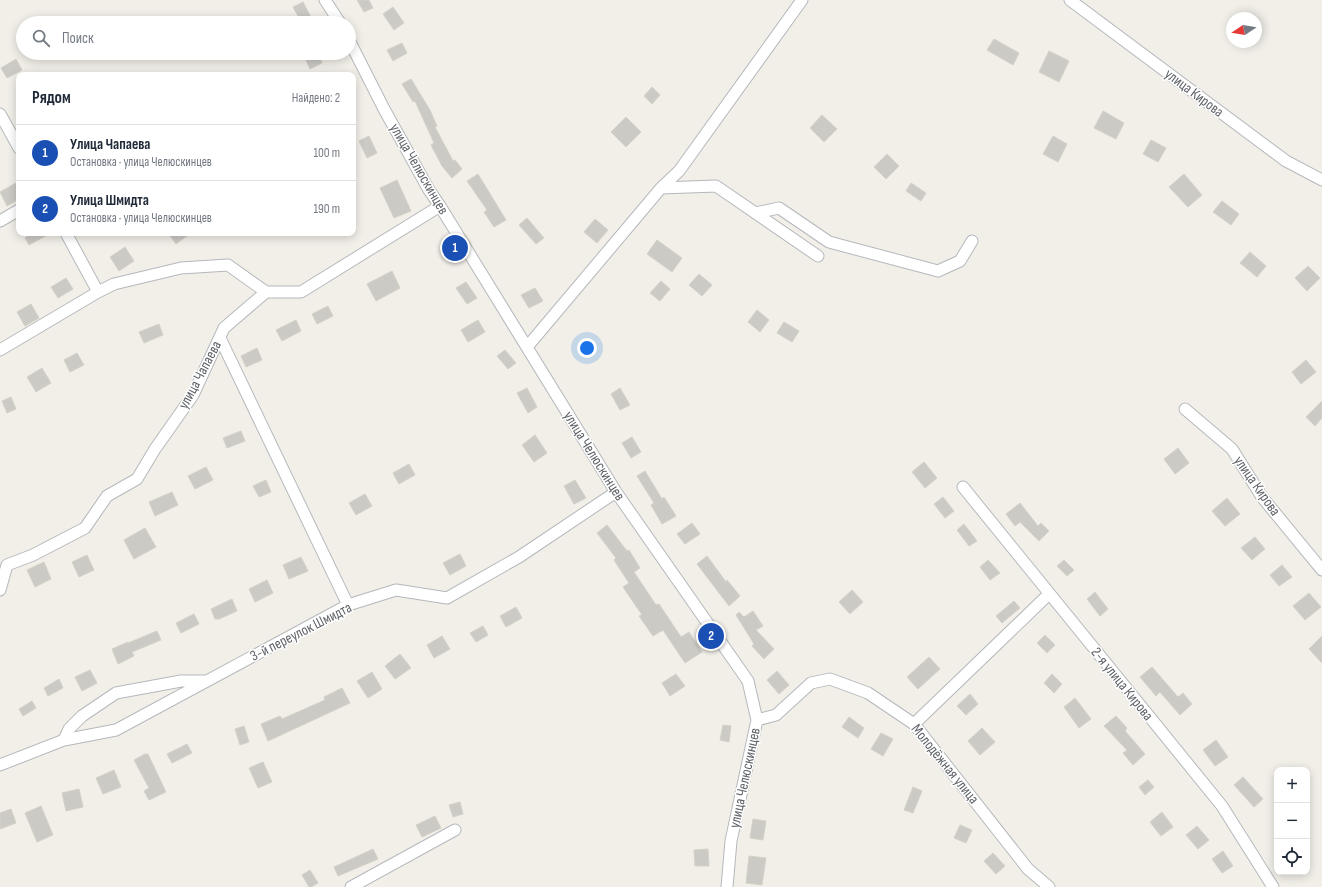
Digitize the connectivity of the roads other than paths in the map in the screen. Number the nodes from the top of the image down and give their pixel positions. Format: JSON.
{"nodes":[{"id":1,"x":325,"y":0,"type":"edge"},
{"id":2,"x":802,"y":0,"type":"edge"},
{"id":3,"x":1070,"y":0,"type":"edge"},
{"id":4,"x":335,"y":16,"type":"edge"},
{"id":5,"x":356,"y":54,"type":"edge"},
{"id":6,"x":0,"y":114,"type":"edge"},
{"id":7,"x":16,"y":143,"type":"edge"},
{"id":8,"x":1322,"y":180,"type":"edge"},
{"id":9,"x":661,"y":188,"type":"junction"},
{"id":10,"x":440,"y":206,"type":"junction"},
{"id":11,"x":16,"y":212,"type":"edge"},
{"id":12,"x":755,"y":213,"type":"junction"},
{"id":13,"x":0,"y":221,"type":"edge"},
{"id":14,"x":68,"y":236,"type":"edge"},
{"id":15,"x":972,"y":241,"type":"dead end"},
{"id":16,"x":818,"y":256,"type":"dead end"},
{"id":17,"x":98,"y":292,"type":"junction"},
{"id":18,"x":266,"y":292,"type":"junction"},
{"id":19,"x":220,"y":338,"type":"junction"},
{"id":20,"x":527,"y":347,"type":"junction"},
{"id":21,"x":0,"y":350,"type":"edge"},
{"id":22,"x":1185,"y":409,"type":"dead end"},
{"id":23,"x":963,"y":487,"type":"dead end"},
{"id":24,"x":616,"y":492,"type":"junction"},
{"id":25,"x":1322,"y":570,"type":"edge"},
{"id":26,"x":0,"y":590,"type":"edge"},
{"id":27,"x":1049,"y":594,"type":"junction"},
{"id":28,"x":348,"y":605,"type":"junction"},
{"id":29,"x":204,"y":681,"type":"dead end"},
{"id":30,"x":757,"y":720,"type":"junction"},
{"id":31,"x":914,"y":724,"type":"junction"},
{"id":32,"x":64,"y":740,"type":"junction"},
{"id":33,"x":0,"y":765,"type":"edge"},
{"id":34,"x":455,"y":830,"type":"dead end"},
{"id":35,"x":351,"y":887,"type":"edge"},
{"id":36,"x":727,"y":887,"type":"edge"},
{"id":37,"x":1049,"y":887,"type":"edge"},
{"id":38,"x":1273,"y":887,"type":"edge"}],
"edges":[{"from":1,"to":4,"type":"street"},
{"from":2,"to":9,"type":"street"},
{"from":3,"to":8,"type":"street","name":"улица Кирова"},
{"from":5,"to":10,"type":"street","name":"улица Челюскинцев"},
{"from":6,"to":7,"type":"street"},
{"from":9,"to":12,"type":"street"},
{"from":9,"to":20,"type":"street"},
{"from":10,"to":18,"type":"street"},
{"from":10,"to":20,"type":"street","name":"улица Челюскинцев"},
{"from":11,"to":13,"type":"street"},
{"from":12,"to":15,"type":"street"},
{"from":12,"to":16,"type":"street"},
{"from":14,"to":17,"type":"street"},
{"from":17,"to":18,"type":"street"},
{"from":17,"to":21,"type":"street"},
{"from":18,"to":19,"type":"street","name":"улица Чапаева"},
{"from":19,"to":26,"type":"street","name":"улица Чапаева"},
{"from":19,"to":28,"type":"street"},
{"from":20,"to":24,"type":"street","name":"улица Челюскинцев"},
{"from":22,"to":25,"type":"street","name":"улица Кирова"},
{"from":23,"to":27,"type":"street","name":"2-я улица Кирова"},
{"from":24,"to":28,"type":"street","name":"3-й переулок Шмидта"},
{"from":24,"to":30,"type":"street","name":"улица Челюскинцев"},
{"from":27,"to":31,"type":"street"},
{"from":27,"to":38,"type":"street","name":"2-я улица Кирова"},
{"from":28,"to":32,"type":"street","name":"3-й переулок Шмидта"},
{"from":29,"to":32,"type":"street"},
{"from":30,"to":31,"type":"street","name":"Молодёжная улица"},
{"from":30,"to":36,"type":"street","name":"улица Челюскинцев"},
{"from":31,"to":37,"type":"street","name":"Молодёжная улица"},
{"from":32,"to":33,"type":"street","name":"3-й переулок Шмидта"},
{"from":34,"to":35,"type":"street"}]}
